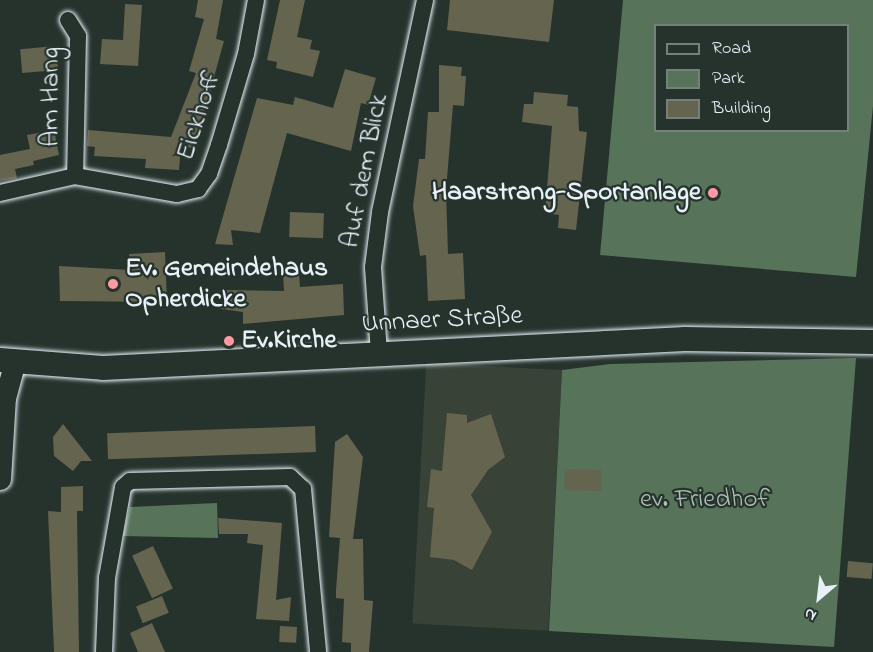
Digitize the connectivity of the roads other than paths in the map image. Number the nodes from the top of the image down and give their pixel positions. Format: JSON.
{"nodes":[{"id":1,"x":256,"y":0,"type":"edge"},
{"id":2,"x":425,"y":0,"type":"edge"},
{"id":3,"x":68,"y":20,"type":"dead end"},
{"id":4,"x":75,"y":176,"type":"junction"},
{"id":5,"x":0,"y":193,"type":"edge"},
{"id":6,"x":873,"y":342,"type":"edge"},
{"id":7,"x":379,"y":353,"type":"junction"},
{"id":8,"x":7,"y":362,"type":"edge"},
{"id":9,"x":0,"y":479,"type":"edge"},
{"id":10,"x":104,"y":652,"type":"edge"},
{"id":11,"x":318,"y":652,"type":"edge"}],
"edges":[{"from":1,"to":4,"type":"street","name":"Eickhoff"},
{"from":2,"to":7,"type":"street","name":"Auf dem Blick"},
{"from":3,"to":4,"type":"street","name":"Am Hang"},
{"from":4,"to":5,"type":"street","name":"Eickhoff"},
{"from":6,"to":7,"type":"main road","name":"Unnaer Straße"},
{"from":7,"to":8,"type":"main road","name":"Unnaer Straße"},
{"from":8,"to":9,"type":"street"},
{"from":10,"to":11,"type":"street"}]}
